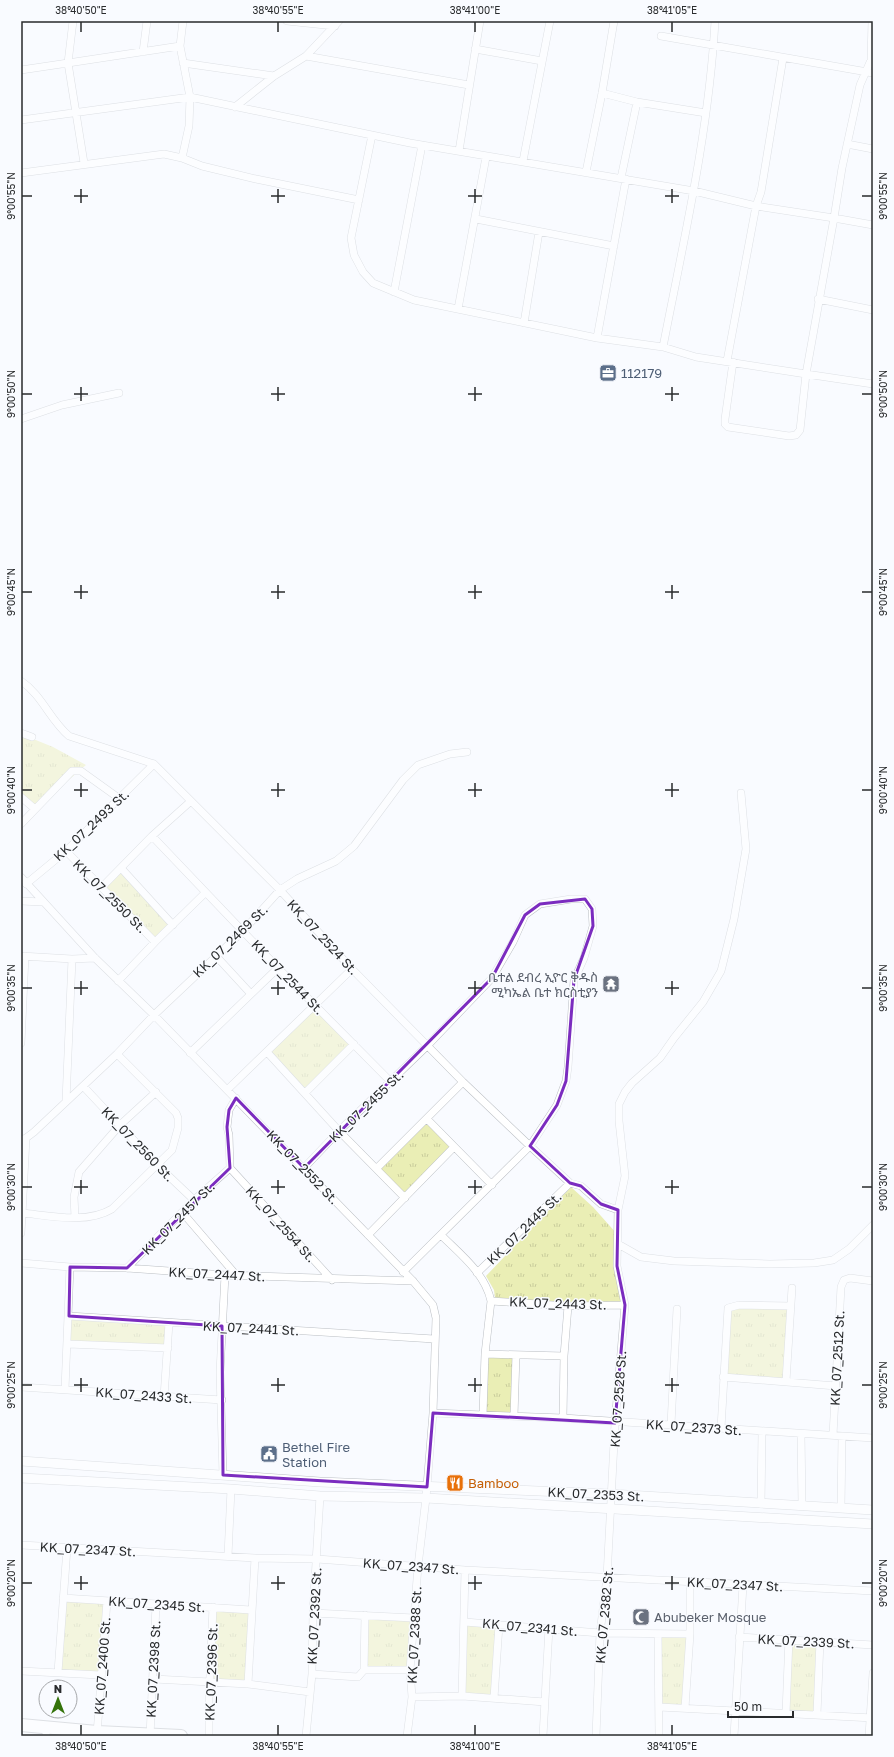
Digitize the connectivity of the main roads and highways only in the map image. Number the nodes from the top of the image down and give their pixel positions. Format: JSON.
{"nodes":[{"id":1,"x":21,"y":1725,"type":"edge"},
{"id":2,"x":21,"y":1730,"type":"edge"},
{"id":3,"x":46,"y":1732,"type":"edge"},
{"id":4,"x":93,"y":1735,"type":"edge"},
{"id":5,"x":150,"y":1735,"type":"edge"},
{"id":6,"x":181,"y":1736,"type":"edge"}],
"edges":[{"from":1,"to":3,"type":"main road"},
{"from":2,"to":3,"type":"main road"},
{"from":3,"to":4,"type":"main road"},
{"from":4,"to":5,"type":"main road"},
{"from":5,"to":6,"type":"main road"}]}
